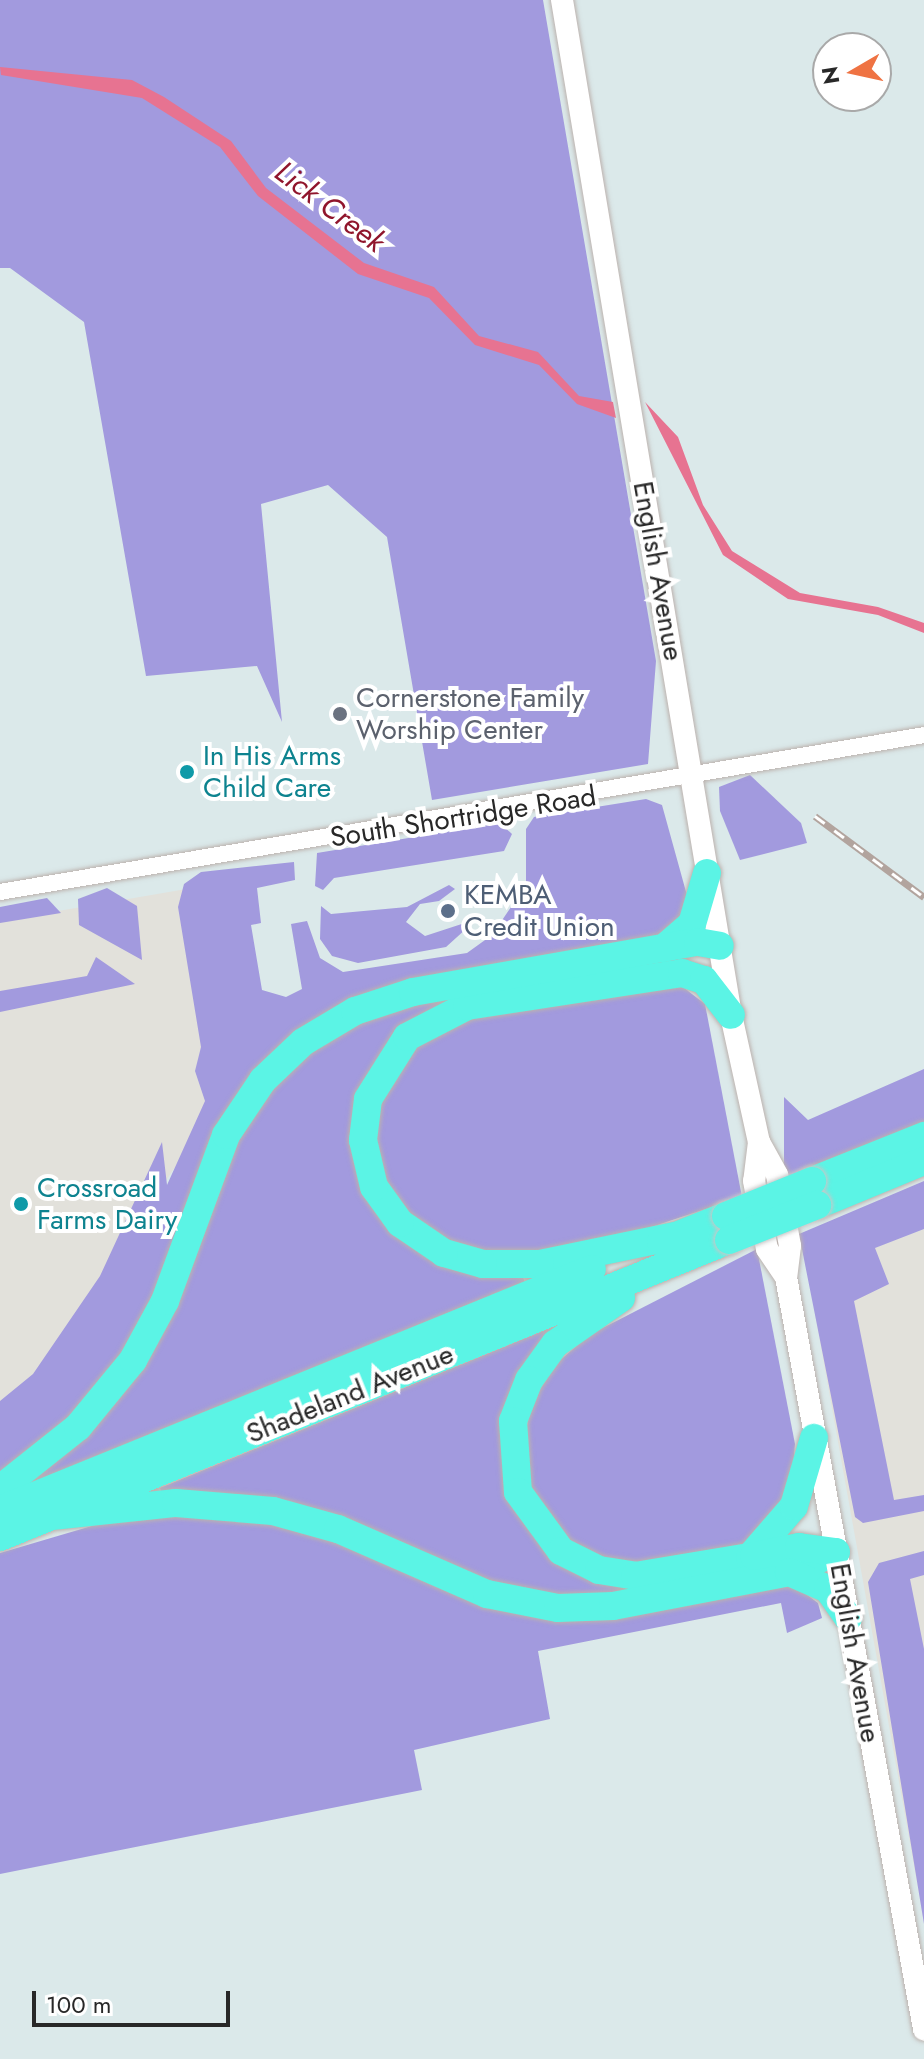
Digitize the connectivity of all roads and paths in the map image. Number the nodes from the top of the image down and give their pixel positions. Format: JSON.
{"nodes":[{"id":1,"x":562,"y":0,"type":"edge"},
{"id":2,"x":924,"y":735,"type":"edge"},
{"id":3,"x":693,"y":777,"type":"junction"},
{"id":4,"x":707,"y":873,"type":"junction"},
{"id":5,"x":0,"y":892,"type":"edge"},
{"id":6,"x":720,"y":946,"type":"junction"},
{"id":7,"x":664,"y":962,"type":"junction"},
{"id":8,"x":731,"y":1015,"type":"junction"},
{"id":9,"x":924,"y":1136,"type":"edge"},
{"id":10,"x":924,"y":1161,"type":"edge"},
{"id":11,"x":815,"y":1193,"type":"junction"},
{"id":12,"x":727,"y":1228,"type":"junction"},
{"id":13,"x":675,"y":1236,"type":"junction"},
{"id":14,"x":700,"y":1251,"type":"junction"},
{"id":15,"x":814,"y":1438,"type":"junction"},
{"id":16,"x":0,"y":1489,"type":"edge"},
{"id":17,"x":0,"y":1510,"type":"edge"},
{"id":18,"x":52,"y":1516,"type":"junction"},
{"id":19,"x":0,"y":1537,"type":"edge"},
{"id":20,"x":836,"y":1552,"type":"junction"},
{"id":21,"x":750,"y":1557,"type":"junction"},
{"id":22,"x":789,"y":1572,"type":"junction"},
{"id":23,"x":848,"y":1618,"type":"junction"},
{"id":24,"x":924,"y":2029,"type":"edge"}],
"edges":[{"from":1,"to":3,"type":"street","name":"English Avenue"},
{"from":2,"to":3,"type":"street","name":"South Shortridge Road"},
{"from":3,"to":4,"type":"street","name":"English Avenue"},
{"from":3,"to":5,"type":"street","name":"South Shortridge Road"},
{"from":4,"to":6,"type":"street","name":"English Avenue"},
{"from":4,"to":7,"type":"highway"},
{"from":6,"to":7,"type":"highway"},
{"from":6,"to":8,"type":"street","name":"English Avenue"},
{"from":7,"to":8,"type":"highway"},
{"from":7,"to":13,"type":"highway"},
{"from":7,"to":16,"type":"highway"},
{"from":8,"to":15,"type":"street","name":"English Avenue"},
{"from":9,"to":11,"type":"highway"},
{"from":10,"to":11,"type":"highway"},
{"from":11,"to":12,"type":"highway","bridge":true},
{"from":12,"to":13,"type":"highway"},
{"from":12,"to":14,"type":"highway"},
{"from":13,"to":17,"type":"highway","name":"Shadeland Avenue"},
{"from":14,"to":18,"type":"highway","name":"Shadeland Avenue"},
{"from":14,"to":21,"type":"highway"},
{"from":15,"to":20,"type":"street","name":"English Avenue"},
{"from":15,"to":21,"type":"highway"},
{"from":18,"to":19,"type":"highway","name":"Shadeland Avenue"},
{"from":18,"to":22,"type":"highway"},
{"from":20,"to":21,"type":"highway"},
{"from":20,"to":22,"type":"highway"},
{"from":20,"to":23,"type":"street","name":"English Avenue"},
{"from":22,"to":23,"type":"highway"},
{"from":23,"to":24,"type":"street","name":"English Avenue"}]}
